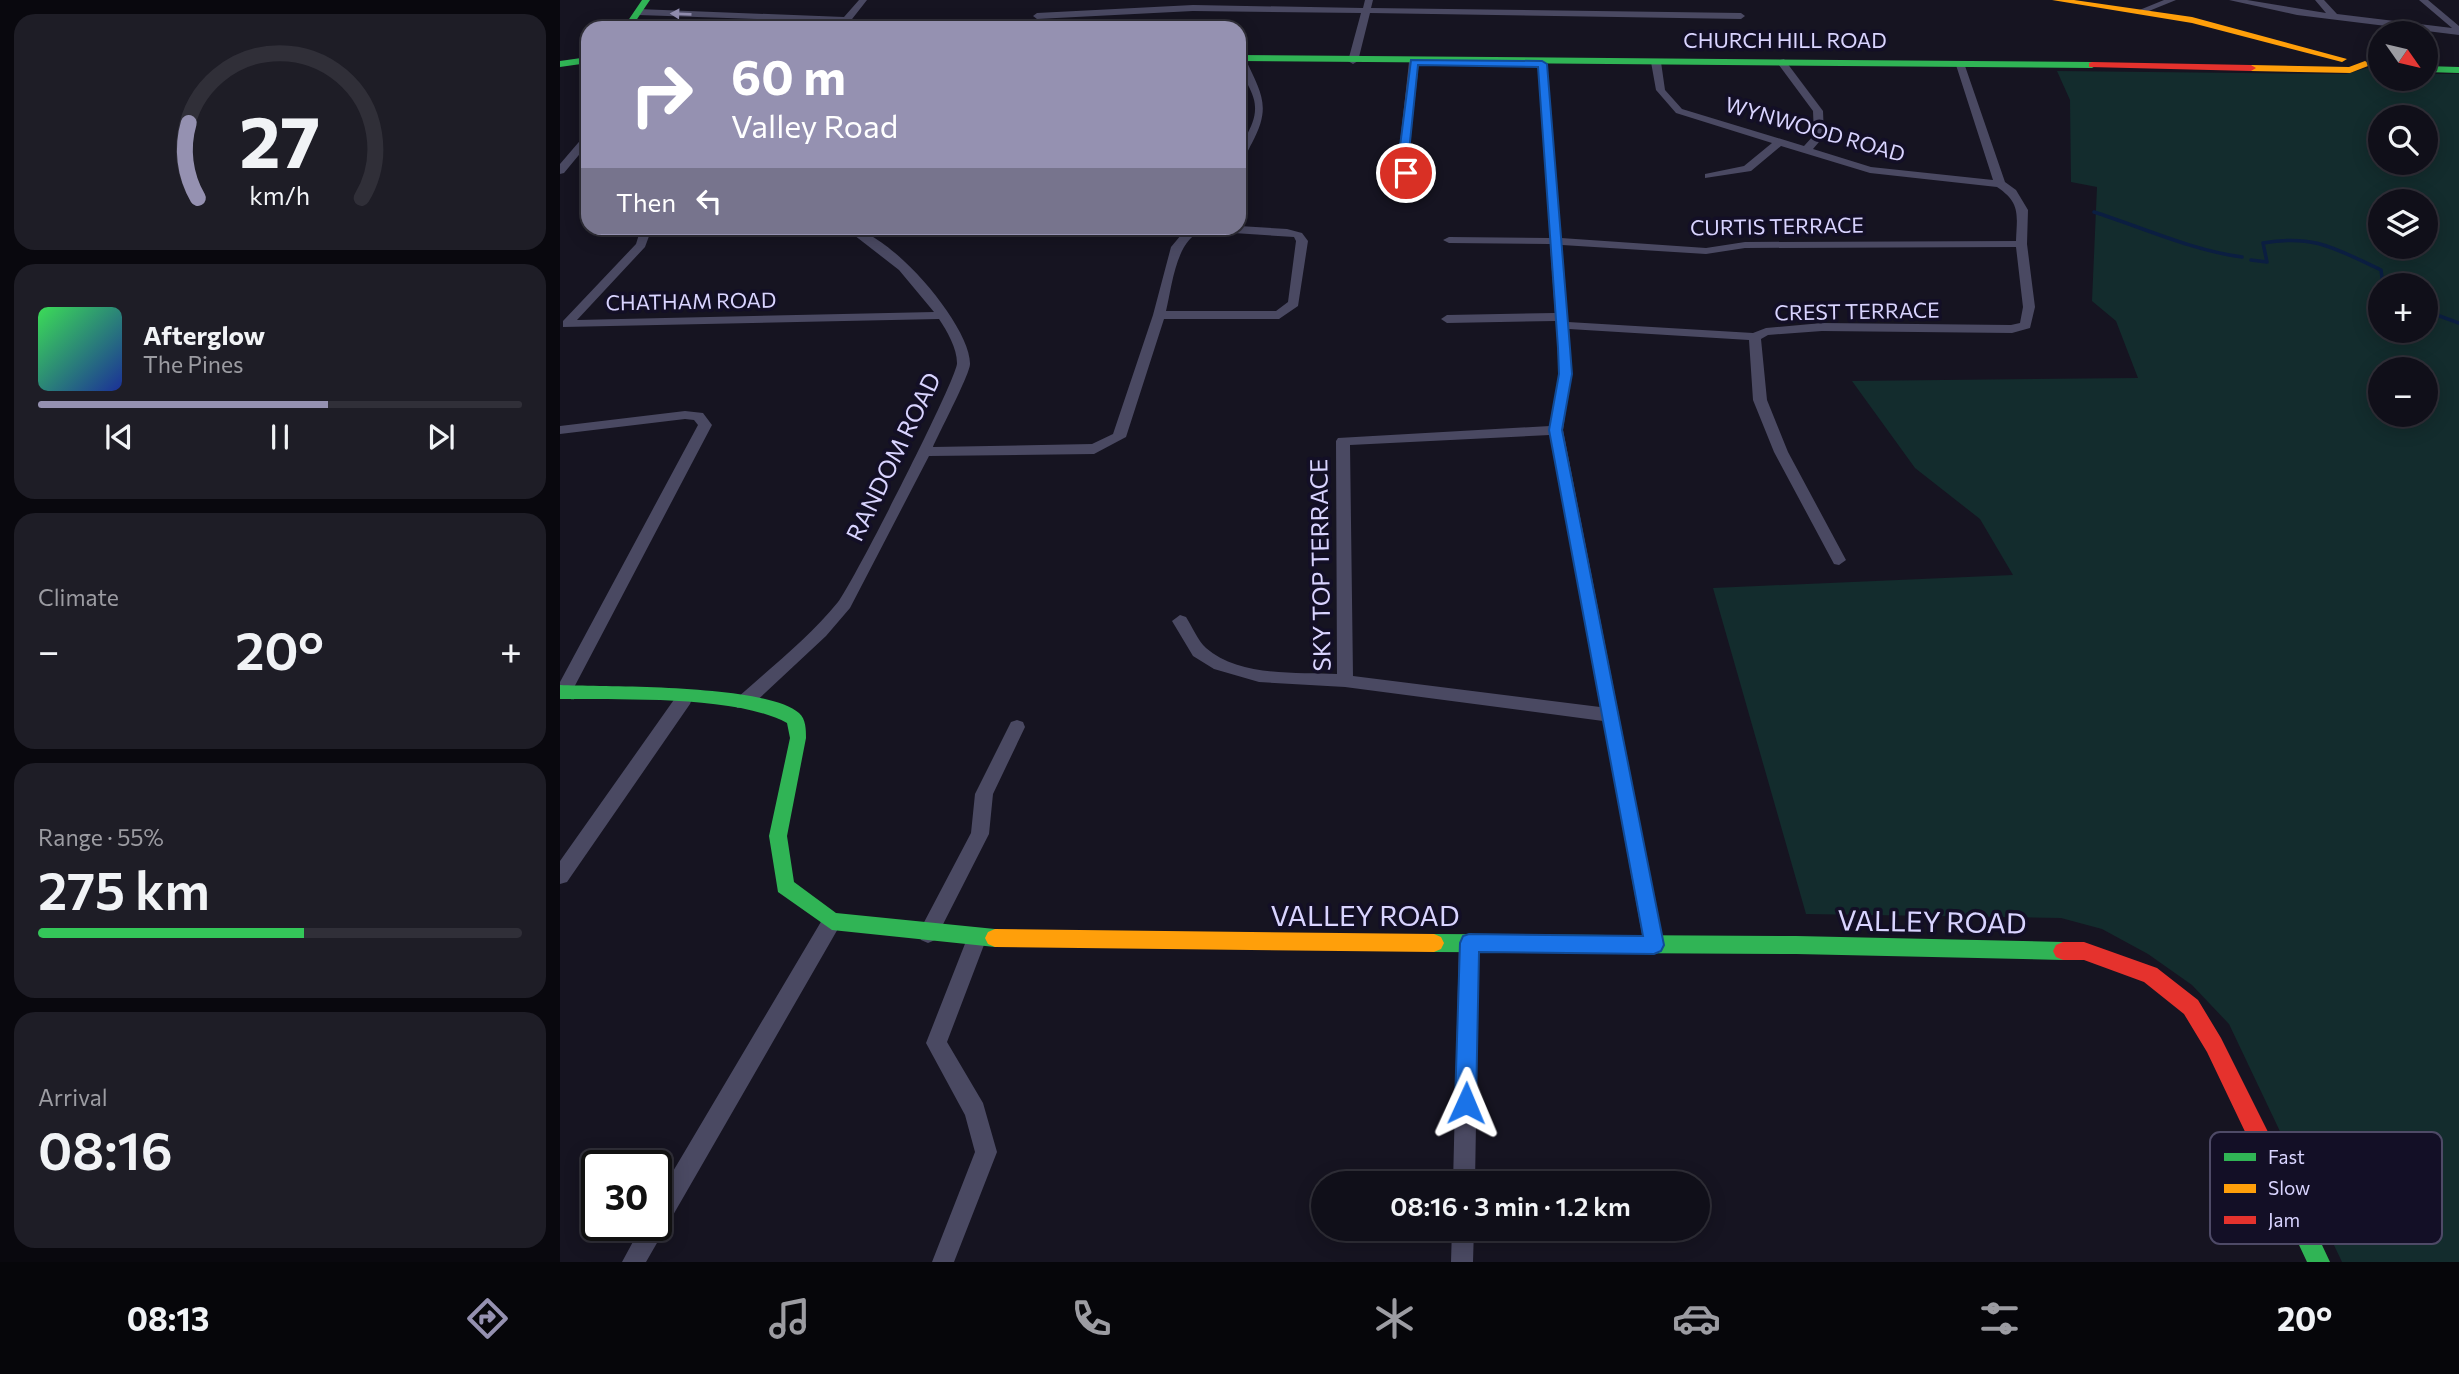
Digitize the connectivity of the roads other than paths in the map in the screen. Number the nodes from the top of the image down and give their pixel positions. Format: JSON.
{"nodes":[{"id":1,"x":863,"y":0,"type":"edge"},
{"id":2,"x":1105,"y":0,"type":"edge"},
{"id":3,"x":1369,"y":0,"type":"edge"},
{"id":4,"x":2056,"y":0,"type":"edge"},
{"id":5,"x":2233,"y":0,"type":"edge"},
{"id":6,"x":2319,"y":0,"type":"edge"},
{"id":7,"x":2423,"y":0,"type":"edge"},
{"id":8,"x":2171,"y":1,"type":"edge"},
{"id":9,"x":642,"y":6,"type":"edge"},
{"id":10,"x":1366,"y":11,"type":"junction"},
{"id":11,"x":2141,"y":11,"type":"junction"},
{"id":12,"x":1110,"y":13,"type":"junction"},
{"id":13,"x":1037,"y":16,"type":"dead end"},
{"id":14,"x":1741,"y":16,"type":"dead end"},
{"id":15,"x":2334,"y":16,"type":"junction"},
{"id":16,"x":847,"y":20,"type":"joint"},
{"id":17,"x":2192,"y":20,"type":"junction"},
{"id":18,"x":632,"y":21,"type":"edge"},
{"id":19,"x":2459,"y":31,"type":"edge"},
{"id":20,"x":1246,"y":58,"type":"edge"},
{"id":21,"x":581,"y":61,"type":"edge"},
{"id":22,"x":1353,"y":61,"type":"junction"},
{"id":23,"x":1781,"y":61,"type":"junction"},
{"id":24,"x":1414,"y":62,"type":"junction"},
{"id":25,"x":1656,"y":62,"type":"junction"},
{"id":26,"x":1542,"y":64,"type":"junction"},
{"id":27,"x":2336,"y":64,"type":"junction"},
{"id":28,"x":560,"y":65,"type":"edge"},
{"id":29,"x":1961,"y":65,"type":"junction"},
{"id":30,"x":2368,"y":66,"type":"edge"},
{"id":31,"x":2438,"y":69,"type":"edge"},
{"id":32,"x":2459,"y":70,"type":"edge"},
{"id":33,"x":1246,"y":71,"type":"edge"},
{"id":34,"x":1779,"y":142,"type":"junction"},
{"id":35,"x":1246,"y":144,"type":"edge"},
{"id":36,"x":581,"y":146,"type":"edge"},
{"id":37,"x":1807,"y":149,"type":"junction"},
{"id":38,"x":1403,"y":162,"type":"dead end"},
{"id":39,"x":560,"y":171,"type":"edge"},
{"id":40,"x":1709,"y":176,"type":"dead end"},
{"id":41,"x":2000,"y":184,"type":"junction"},
{"id":42,"x":1246,"y":229,"type":"edge"},
{"id":43,"x":644,"y":235,"type":"edge"},
{"id":44,"x":862,"y":235,"type":"edge"},
{"id":45,"x":1185,"y":235,"type":"edge"},
{"id":46,"x":1449,"y":240,"type":"dead end"},
{"id":47,"x":1556,"y":241,"type":"junction"},
{"id":48,"x":2021,"y":244,"type":"junction"},
{"id":49,"x":942,"y":315,"type":"junction"},
{"id":50,"x":1159,"y":315,"type":"junction"},
{"id":51,"x":1447,"y":318,"type":"dead end"},
{"id":52,"x":1563,"y":321,"type":"junction"},
{"id":53,"x":1755,"y":337,"type":"junction"},
{"id":54,"x":560,"y":430,"type":"edge"},
{"id":55,"x":1556,"y":430,"type":"junction"},
{"id":56,"x":924,"y":452,"type":"junction"},
{"id":57,"x":1839,"y":560,"type":"dead end"},
{"id":58,"x":1181,"y":621,"type":"dead end"},
{"id":59,"x":1345,"y":681,"type":"junction"},
{"id":60,"x":561,"y":692,"type":"edge"},
{"id":61,"x":684,"y":699,"type":"junction"},
{"id":62,"x":743,"y":703,"type":"junction"},
{"id":63,"x":1608,"y":715,"type":"junction"},
{"id":64,"x":1017,"y":727,"type":"dead end"},
{"id":65,"x":560,"y":876,"type":"edge"},
{"id":66,"x":832,"y":921,"type":"junction"},
{"id":67,"x":928,"y":934,"type":"junction"},
{"id":68,"x":977,"y":937,"type":"junction"},
{"id":69,"x":1469,"y":943,"type":"junction"},
{"id":70,"x":1654,"y":945,"type":"junction"},
{"id":71,"x":2256,"y":1132,"type":"edge"},
{"id":72,"x":1464,"y":1171,"type":"edge"},
{"id":73,"x":672,"y":1195,"type":"edge"},
{"id":74,"x":645,"y":1241,"type":"edge"},
{"id":75,"x":1463,"y":1241,"type":"edge"},
{"id":76,"x":2310,"y":1244,"type":"edge"},
{"id":77,"x":633,"y":1262,"type":"edge"},
{"id":78,"x":943,"y":1262,"type":"edge"},
{"id":79,"x":1462,"y":1262,"type":"edge"},
{"id":80,"x":2319,"y":1262,"type":"edge"}],
"edges":[{"from":1,"to":16,"type":"street"},
{"from":2,"to":12,"type":"street"},
{"from":3,"to":10,"type":"street"},
{"from":4,"to":11,"type":"street"},
{"from":5,"to":15,"type":"street"},
{"from":6,"to":15,"type":"street"},
{"from":7,"to":19,"type":"street"},
{"from":8,"to":11,"type":"street"},
{"from":8,"to":17,"type":"street"},
{"from":16,"to":9,"type":"street","one_way":true},
{"from":9,"to":18,"type":"street"},
{"from":10,"to":12,"type":"street"},
{"from":10,"to":14,"type":"street"},
{"from":10,"to":22,"type":"street"},
{"from":11,"to":17,"type":"street"},
{"from":12,"to":13,"type":"street"},
{"from":15,"to":19,"type":"street"},
{"from":17,"to":27,"type":"street"},
{"from":20,"to":22,"type":"street","name":"CHURCH HILL ROAD"},
{"from":21,"to":28,"type":"street"},
{"from":22,"to":24,"type":"street","name":"CHURCH HILL ROAD"},
{"from":23,"to":25,"type":"street","name":"CHURCH HILL ROAD"},
{"from":23,"to":29,"type":"street","name":"CHURCH HILL ROAD"},
{"from":23,"to":37,"type":"street"},
{"from":24,"to":26,"type":"street","name":"CHURCH HILL ROAD"},
{"from":24,"to":38,"type":"street"},
{"from":25,"to":26,"type":"street","name":"CHURCH HILL ROAD"},
{"from":25,"to":34,"type":"street","name":"WYNWOOD ROAD"},
{"from":26,"to":47,"type":"street"},
{"from":27,"to":29,"type":"street","name":"CHURCH HILL ROAD"},
{"from":27,"to":30,"type":"street","name":"CHURCH HILL ROAD"},
{"from":29,"to":41,"type":"street"},
{"from":31,"to":32,"type":"street"},
{"from":33,"to":35,"type":"street"},
{"from":34,"to":37,"type":"street","name":"WYNWOOD ROAD"},
{"from":34,"to":40,"type":"street"},
{"from":36,"to":39,"type":"street"},
{"from":37,"to":41,"type":"street","name":"WYNWOOD ROAD"},
{"from":41,"to":48,"type":"street"},
{"from":42,"to":50,"type":"street"},
{"from":43,"to":49,"type":"street","name":"CHATHAM ROAD"},
{"from":44,"to":49,"type":"street","name":"RANDOM ROAD"},
{"from":45,"to":50,"type":"street"},
{"from":46,"to":47,"type":"street","name":"CURTIS TERRACE"},
{"from":47,"to":48,"type":"street","name":"CURTIS TERRACE"},
{"from":47,"to":52,"type":"street"},
{"from":48,"to":53,"type":"street","name":"CREST TERRACE"},
{"from":49,"to":56,"type":"street","name":"RANDOM ROAD"},
{"from":50,"to":56,"type":"street"},
{"from":51,"to":52,"type":"street","name":"CREST TERRACE"},
{"from":52,"to":53,"type":"street","name":"CREST TERRACE"},
{"from":52,"to":55,"type":"street"},
{"from":53,"to":57,"type":"street"},
{"from":54,"to":60,"type":"street"},
{"from":55,"to":59,"type":"street","name":"SKY TOP TERRACE"},
{"from":55,"to":63,"type":"street"},
{"from":56,"to":62,"type":"street","name":"RANDOM ROAD"},
{"from":58,"to":59,"type":"street"},
{"from":59,"to":63,"type":"street","name":"SKY TOP TERRACE"},
{"from":60,"to":61,"type":"street","name":"VALLEY ROAD"},
{"from":61,"to":62,"type":"street","name":"VALLEY ROAD"},
{"from":61,"to":65,"type":"street"},
{"from":62,"to":66,"type":"street","name":"VALLEY ROAD"},
{"from":63,"to":70,"type":"street"},
{"from":64,"to":67,"type":"street"},
{"from":66,"to":67,"type":"street","name":"VALLEY ROAD"},
{"from":66,"to":73,"type":"street"},
{"from":67,"to":68,"type":"street","name":"VALLEY ROAD"},
{"from":68,"to":69,"type":"street","name":"VALLEY ROAD"},
{"from":68,"to":78,"type":"street"},
{"from":69,"to":70,"type":"street","name":"VALLEY ROAD"},
{"from":69,"to":72,"type":"street"},
{"from":70,"to":71,"type":"street","name":"VALLEY ROAD"},
{"from":74,"to":77,"type":"street"},
{"from":75,"to":79,"type":"street"},
{"from":76,"to":80,"type":"street","name":"VALLEY ROAD"}]}
